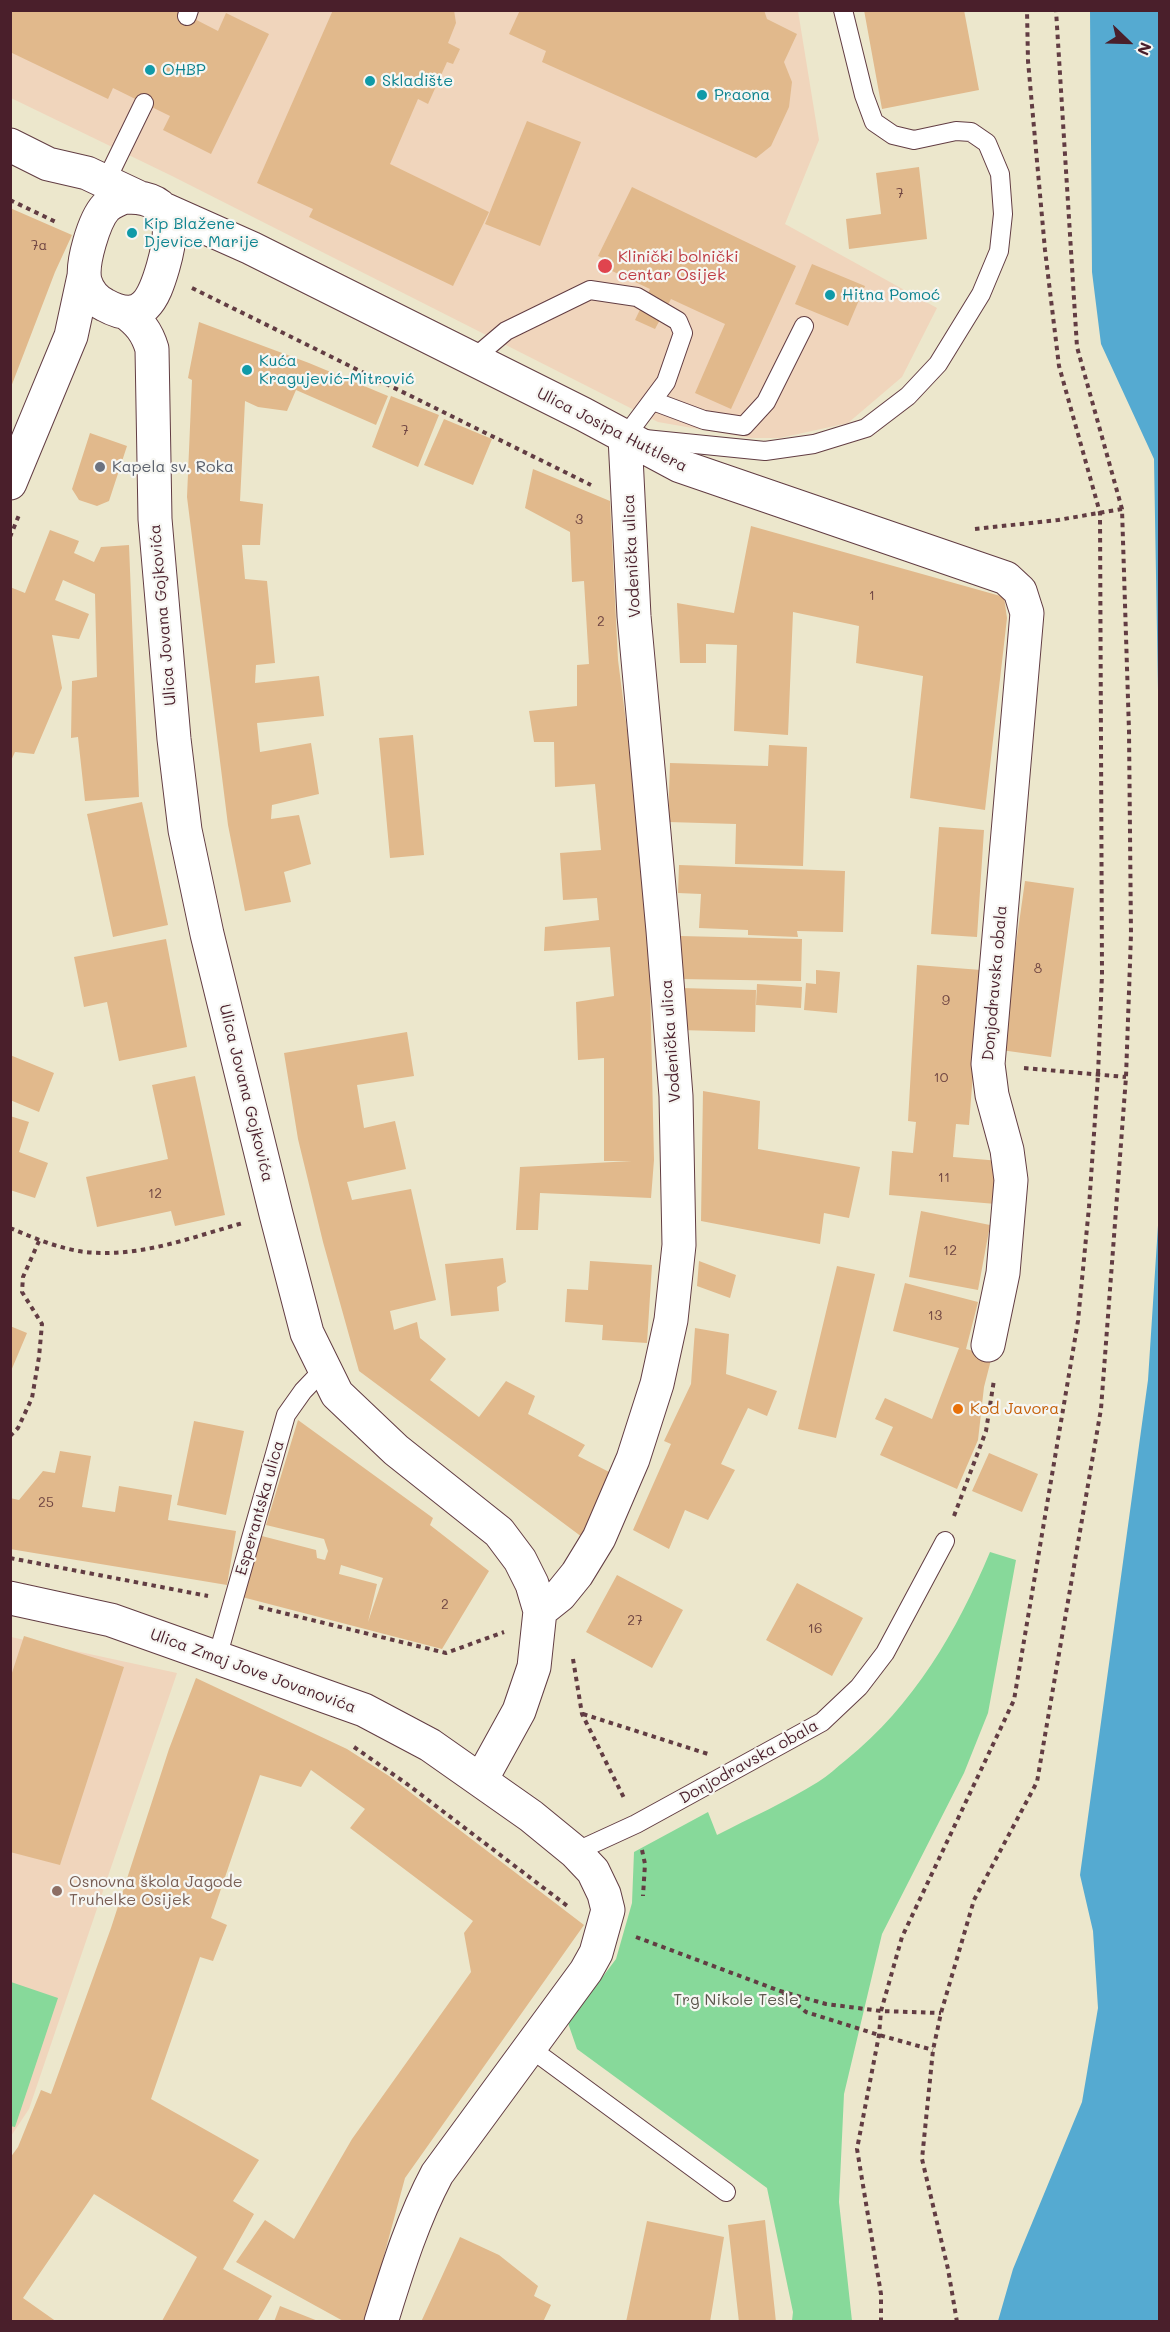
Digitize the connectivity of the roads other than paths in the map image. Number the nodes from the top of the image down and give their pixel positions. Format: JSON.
{"nodes":[{"id":1,"x":843,"y":10,"type":"edge"},
{"id":2,"x":144,"y":103,"type":"dead end"},
{"id":3,"x":10,"y":145,"type":"edge"},
{"id":4,"x":48,"y":164,"type":"junction"},
{"id":5,"x":106,"y":181,"type":"junction"},
{"id":6,"x":149,"y":202,"type":"junction"},
{"id":7,"x":91,"y":235,"type":"junction"},
{"id":8,"x":251,"y":248,"type":"junction"},
{"id":9,"x":162,"y":271,"type":"junction"},
{"id":10,"x":84,"y":276,"type":"junction"},
{"id":11,"x":118,"y":310,"type":"junction"},
{"id":12,"x":804,"y":326,"type":"dead end"},
{"id":13,"x":71,"y":336,"type":"junction"},
{"id":14,"x":473,"y":359,"type":"junction"},
{"id":15,"x":653,"y":401,"type":"junction"},
{"id":16,"x":625,"y":437,"type":"junction"},
{"id":17,"x":10,"y":483,"type":"edge"},
{"id":18,"x":1020,"y":591,"type":"joint"},
{"id":19,"x":988,"y":1345,"type":"road end"},
{"id":20,"x":324,"y":1369,"type":"junction"},
{"id":21,"x":945,"y":1541,"type":"road end"},
{"id":22,"x":10,"y":1598,"type":"edge"},
{"id":23,"x":540,"y":1618,"type":"junction"},
{"id":24,"x":217,"y":1658,"type":"junction"},
{"id":25,"x":481,"y":1780,"type":"junction"},
{"id":26,"x":575,"y":1852,"type":"junction"},
{"id":27,"x":530,"y":2048,"type":"junction"},
{"id":28,"x":726,"y":2192,"type":"dead end"},
{"id":29,"x":381,"y":2322,"type":"edge"}],
"edges":[{"from":1,"to":16,"type":"lane"},
{"from":2,"to":5,"type":"lane"},
{"from":3,"to":4,"type":"street","name":"Ulica Josipa Huttlera"},
{"from":4,"to":5,"type":"street","name":"Ulica Josipa Huttlera"},
{"from":4,"to":7,"type":"street","name":"Ulica Josipa Huttlera"},
{"from":5,"to":6,"type":"street","name":"Ulica Josipa Huttlera"},
{"from":6,"to":7,"type":"street"},
{"from":6,"to":8,"type":"street","name":"Ulica Josipa Huttlera"},
{"from":6,"to":9,"type":"street"},
{"from":7,"to":10,"type":"street"},
{"from":8,"to":9,"type":"street","name":"Ulica Josipa Huttlera"},
{"from":8,"to":14,"type":"street","name":"Ulica Josipa Huttlera"},
{"from":9,"to":11,"type":"street"},
{"from":10,"to":11,"type":"street"},
{"from":10,"to":13,"type":"street"},
{"from":11,"to":13,"type":"street"},
{"from":11,"to":20,"type":"street","name":"Ulica Jovana Gojkovića"},
{"from":12,"to":15,"type":"lane"},
{"from":13,"to":17,"type":"street"},
{"from":14,"to":15,"type":"lane"},
{"from":14,"to":16,"type":"street","name":"Ulica Josipa Huttlera"},
{"from":15,"to":16,"type":"lane"},
{"from":16,"to":18,"type":"street","name":"Ulica Josipa Huttlera"},
{"from":16,"to":23,"type":"street","name":"Vodenička ulica"},
{"from":18,"to":19,"type":"street","name":"Donjodravska obala"},
{"from":20,"to":23,"type":"street","name":"Ulica Jovana Gojkovića"},
{"from":20,"to":24,"type":"lane","name":"Esperantska ulica"},
{"from":21,"to":26,"type":"lane","name":"Donjodravska obala"},
{"from":22,"to":24,"type":"street","name":"Ulica Zmaj Jove Jovanovića"},
{"from":23,"to":25,"type":"street","name":"Ulica Jovana Gojkovića"},
{"from":24,"to":25,"type":"street","name":"Ulica Zmaj Jove Jovanovića"},
{"from":25,"to":26,"type":"street"},
{"from":26,"to":27,"type":"street"},
{"from":27,"to":28,"type":"lane"},
{"from":27,"to":29,"type":"street"}]}
